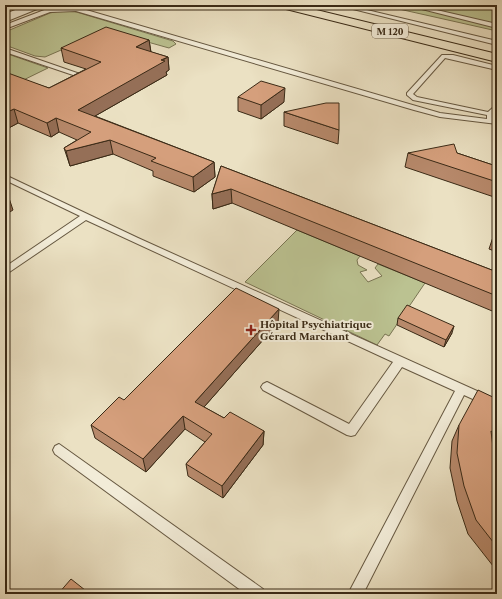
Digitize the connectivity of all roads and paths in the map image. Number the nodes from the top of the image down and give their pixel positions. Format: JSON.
{"nodes":[{"id":1,"x":5,"y":5,"type":"edge"},
{"id":2,"x":38,"y":5,"type":"edge"},
{"id":3,"x":282,"y":5,"type":"edge"},
{"id":4,"x":313,"y":5,"type":"edge"},
{"id":5,"x":340,"y":5,"type":"edge"},
{"id":6,"x":409,"y":5,"type":"edge"},
{"id":7,"x":18,"y":7,"type":"dead end"},
{"id":8,"x":5,"y":18,"type":"edge"},
{"id":9,"x":497,"y":26,"type":"edge"},
{"id":10,"x":5,"y":27,"type":"edge"},
{"id":11,"x":497,"y":42,"type":"edge"},
{"id":12,"x":497,"y":49,"type":"edge"},
{"id":13,"x":5,"y":50,"type":"edge"},
{"id":14,"x":497,"y":58,"type":"edge"},
{"id":15,"x":497,"y":68,"type":"edge"},
{"id":16,"x":78,"y":74,"type":"edge"},
{"id":17,"x":497,"y":106,"type":"edge"},
{"id":18,"x":490,"y":114,"type":"junction"},
{"id":19,"x":494,"y":122,"type":"edge"},
{"id":20,"x":5,"y":176,"type":"edge"},
{"id":21,"x":86,"y":216,"type":"junction"},
{"id":22,"x":5,"y":272,"type":"edge"},
{"id":23,"x":400,"y":361,"type":"junction"},
{"id":24,"x":267,"y":387,"type":"dead end"},
{"id":25,"x":462,"y":389,"type":"junction"},
{"id":26,"x":497,"y":405,"type":"edge"},
{"id":27,"x":59,"y":450,"type":"dead end"},
{"id":28,"x":258,"y":594,"type":"edge"},
{"id":29,"x":355,"y":594,"type":"edge"}],
"edges":[{"from":1,"to":7,"type":"lane"},
{"from":2,"to":8,"type":"street"},
{"from":3,"to":14,"type":"main road","number":"M 120"},
{"from":4,"to":12,"type":"main road","number":"M 120"},
{"from":5,"to":11,"type":"lane"},
{"from":6,"to":9,"type":"lane"},
{"from":10,"to":19,"type":"lane"},
{"from":13,"to":16,"type":"lane"},
{"from":15,"to":18,"type":"lane"},
{"from":17,"to":18,"type":"lane"},
{"from":18,"to":19,"type":"lane"},
{"from":20,"to":21,"type":"lane"},
{"from":21,"to":22,"type":"lane"},
{"from":21,"to":23,"type":"lane"},
{"from":23,"to":24,"type":"lane"},
{"from":23,"to":25,"type":"lane"},
{"from":25,"to":26,"type":"lane"},
{"from":25,"to":29,"type":"lane"},
{"from":27,"to":28,"type":"lane"}]}
